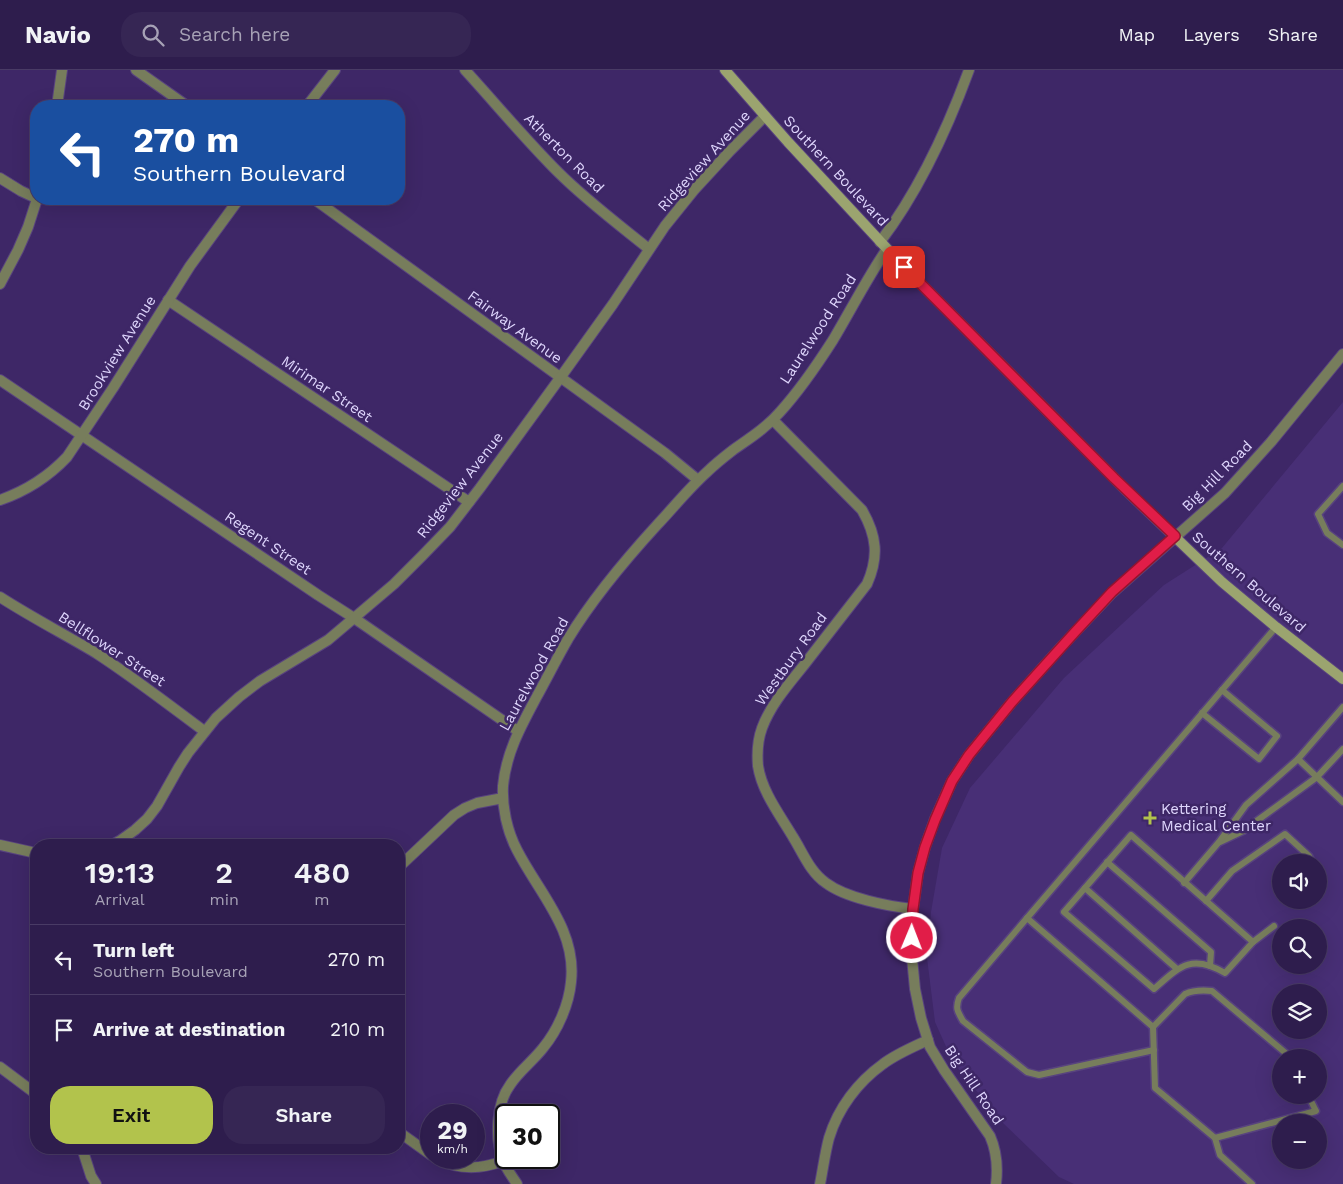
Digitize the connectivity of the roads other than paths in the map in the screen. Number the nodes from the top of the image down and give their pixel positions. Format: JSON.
{"nodes":[{"id":1,"x":62,"y":70,"type":"edge"},
{"id":2,"x":136,"y":70,"type":"edge"},
{"id":3,"x":335,"y":70,"type":"edge"},
{"id":4,"x":465,"y":70,"type":"edge"},
{"id":5,"x":725,"y":70,"type":"edge"},
{"id":6,"x":969,"y":70,"type":"edge"},
{"id":7,"x":58,"y":100,"type":"edge"},
{"id":8,"x":178,"y":100,"type":"edge"},
{"id":9,"x":312,"y":100,"type":"edge"},
{"id":10,"x":765,"y":116,"type":"junction"},
{"id":11,"x":0,"y":178,"type":"edge"},
{"id":12,"x":30,"y":195,"type":"edge"},
{"id":13,"x":35,"y":205,"type":"edge"},
{"id":14,"x":236,"y":205,"type":"edge"},
{"id":15,"x":322,"y":205,"type":"edge"},
{"id":16,"x":884,"y":246,"type":"junction"},
{"id":17,"x":649,"y":249,"type":"junction"},
{"id":18,"x":0,"y":284,"type":"edge"},
{"id":19,"x":168,"y":300,"type":"junction"},
{"id":20,"x":1343,"y":354,"type":"edge"},
{"id":21,"x":560,"y":378,"type":"junction"},
{"id":22,"x":0,"y":380,"type":"edge"},
{"id":23,"x":773,"y":420,"type":"junction"},
{"id":24,"x":82,"y":435,"type":"junction"},
{"id":25,"x":698,"y":480,"type":"junction"},
{"id":26,"x":1343,"y":486,"type":"edge"},
{"id":27,"x":0,"y":500,"type":"edge"},
{"id":28,"x":470,"y":502,"type":"junction"},
{"id":29,"x":1175,"y":536,"type":"junction"},
{"id":30,"x":1343,"y":545,"type":"edge"},
{"id":31,"x":0,"y":597,"type":"edge"},
{"id":32,"x":354,"y":618,"type":"junction"},
{"id":33,"x":1276,"y":627,"type":"junction"},
{"id":34,"x":1343,"y":679,"type":"edge"},
{"id":35,"x":1222,"y":690,"type":"junction"},
{"id":36,"x":1343,"y":707,"type":"edge"},
{"id":37,"x":1202,"y":713,"type":"junction"},
{"id":38,"x":204,"y":731,"type":"junction"},
{"id":39,"x":518,"y":731,"type":"junction"},
{"id":40,"x":1343,"y":749,"type":"edge"},
{"id":41,"x":1298,"y":760,"type":"junction"},
{"id":42,"x":1317,"y":777,"type":"junction"},
{"id":43,"x":503,"y":798,"type":"junction"},
{"id":44,"x":1343,"y":802,"type":"edge"},
{"id":45,"x":121,"y":839,"type":"edge"},
{"id":46,"x":1219,"y":842,"type":"junction"},
{"id":47,"x":0,"y":844,"type":"edge"},
{"id":48,"x":30,"y":852,"type":"edge"},
{"id":49,"x":1306,"y":854,"type":"edge"},
{"id":50,"x":405,"y":861,"type":"edge"},
{"id":51,"x":1107,"y":862,"type":"junction"},
{"id":52,"x":1184,"y":883,"type":"junction"},
{"id":53,"x":1085,"y":888,"type":"junction"},
{"id":54,"x":1206,"y":901,"type":"junction"},
{"id":55,"x":913,"y":909,"type":"junction"},
{"id":56,"x":1027,"y":918,"type":"junction"},
{"id":57,"x":1272,"y":928,"type":"edge"},
{"id":58,"x":1253,"y":942,"type":"junction"},
{"id":59,"x":1210,"y":966,"type":"junction"},
{"id":60,"x":1177,"y":970,"type":"junction"},
{"id":61,"x":1153,"y":1027,"type":"junction"},
{"id":62,"x":928,"y":1040,"type":"junction"},
{"id":63,"x":1281,"y":1049,"type":"edge"},
{"id":64,"x":1154,"y":1050,"type":"junction"},
{"id":65,"x":0,"y":1067,"type":"edge"},
{"id":66,"x":30,"y":1090,"type":"edge"},
{"id":67,"x":501,"y":1104,"type":"edge"},
{"id":68,"x":1312,"y":1104,"type":"edge"},
{"id":69,"x":405,"y":1136,"type":"edge"},
{"id":70,"x":1215,"y":1138,"type":"junction"},
{"id":71,"x":420,"y":1147,"type":"edge"},
{"id":72,"x":84,"y":1154,"type":"edge"},
{"id":73,"x":508,"y":1169,"type":"edge"},
{"id":74,"x":96,"y":1184,"type":"edge"},
{"id":75,"x":517,"y":1184,"type":"edge"},
{"id":76,"x":820,"y":1184,"type":"edge"},
{"id":77,"x":996,"y":1184,"type":"edge"},
{"id":78,"x":1252,"y":1184,"type":"edge"}],
"edges":[{"from":1,"to":7,"type":"street"},
{"from":2,"to":8,"type":"street"},
{"from":3,"to":9,"type":"street"},
{"from":4,"to":17,"type":"street","name":"Atherton Road"},
{"from":5,"to":10,"type":"street","name":"Southern Boulevard"},
{"from":6,"to":16,"type":"street","name":"Laurelwood Road"},
{"from":10,"to":16,"type":"street","name":"Southern Boulevard"},
{"from":10,"to":17,"type":"street","name":"Ridgeview Avenue"},
{"from":11,"to":12,"type":"street"},
{"from":13,"to":18,"type":"street"},
{"from":14,"to":19,"type":"street","name":"Brookview Avenue"},
{"from":15,"to":21,"type":"street","name":"Fairway Avenue"},
{"from":16,"to":23,"type":"street","name":"Laurelwood Road"},
{"from":16,"to":29,"type":"street","name":"Southern Boulevard"},
{"from":17,"to":21,"type":"street","name":"Ridgeview Avenue"},
{"from":19,"to":24,"type":"street","name":"Brookview Avenue"},
{"from":19,"to":28,"type":"street","name":"Mirimar Street"},
{"from":20,"to":29,"type":"street","name":"Big Hill Road"},
{"from":21,"to":25,"type":"street","name":"Fairway Avenue"},
{"from":21,"to":28,"type":"street","name":"Ridgeview Avenue"},
{"from":22,"to":24,"type":"street","name":"Regent Street"},
{"from":23,"to":25,"type":"street","name":"Laurelwood Road"},
{"from":23,"to":55,"type":"street","name":"Westbury Road"},
{"from":24,"to":27,"type":"street","name":"Brookview Avenue"},
{"from":24,"to":32,"type":"street","name":"Regent Street"},
{"from":25,"to":39,"type":"street","name":"Laurelwood Road"},
{"from":26,"to":30,"type":"lane"},
{"from":28,"to":32,"type":"street","name":"Ridgeview Avenue"},
{"from":29,"to":33,"type":"street","name":"Southern Boulevard"},
{"from":29,"to":55,"type":"street","name":"Big Hill Road"},
{"from":31,"to":38,"type":"street","name":"Bellflower Street"},
{"from":32,"to":38,"type":"street","name":"Ridgeview Avenue"},
{"from":32,"to":39,"type":"street","name":"Regent Street"},
{"from":33,"to":34,"type":"street","name":"Southern Boulevard"},
{"from":33,"to":35,"type":"lane"},
{"from":35,"to":37,"type":"lane"},
{"from":35,"to":37,"type":"lane"},
{"from":36,"to":41,"type":"lane"},
{"from":37,"to":56,"type":"lane"},
{"from":38,"to":45,"type":"street","name":"Ridgeview Avenue"},
{"from":39,"to":43,"type":"street","name":"Laurelwood Road"},
{"from":40,"to":42,"type":"lane"},
{"from":41,"to":42,"type":"lane"},
{"from":41,"to":46,"type":"lane"},
{"from":42,"to":44,"type":"lane"},
{"from":42,"to":46,"type":"lane"},
{"from":43,"to":50,"type":"street"},
{"from":43,"to":67,"type":"street","name":"Laurelwood Road"},
{"from":46,"to":52,"type":"lane"},
{"from":47,"to":48,"type":"street"},
{"from":49,"to":54,"type":"lane"},
{"from":51,"to":52,"type":"lane"},
{"from":51,"to":53,"type":"lane"},
{"from":51,"to":59,"type":"lane"},
{"from":52,"to":54,"type":"lane"},
{"from":53,"to":60,"type":"lane"},
{"from":53,"to":60,"type":"lane"},
{"from":54,"to":58,"type":"lane"},
{"from":55,"to":62,"type":"street","name":"Big Hill Road"},
{"from":56,"to":61,"type":"lane"},
{"from":56,"to":64,"type":"lane"},
{"from":57,"to":58,"type":"lane"},
{"from":58,"to":59,"type":"lane"},
{"from":59,"to":60,"type":"lane"},
{"from":61,"to":63,"type":"lane"},
{"from":61,"to":64,"type":"lane"},
{"from":62,"to":76,"type":"street"},
{"from":62,"to":77,"type":"street","name":"Big Hill Road"},
{"from":64,"to":70,"type":"lane"},
{"from":65,"to":66,"type":"street"},
{"from":68,"to":70,"type":"lane"},
{"from":69,"to":71,"type":"street"},
{"from":70,"to":78,"type":"lane"},
{"from":72,"to":74,"type":"street"},
{"from":73,"to":75,"type":"street","name":"Laurelwood Road"}]}
